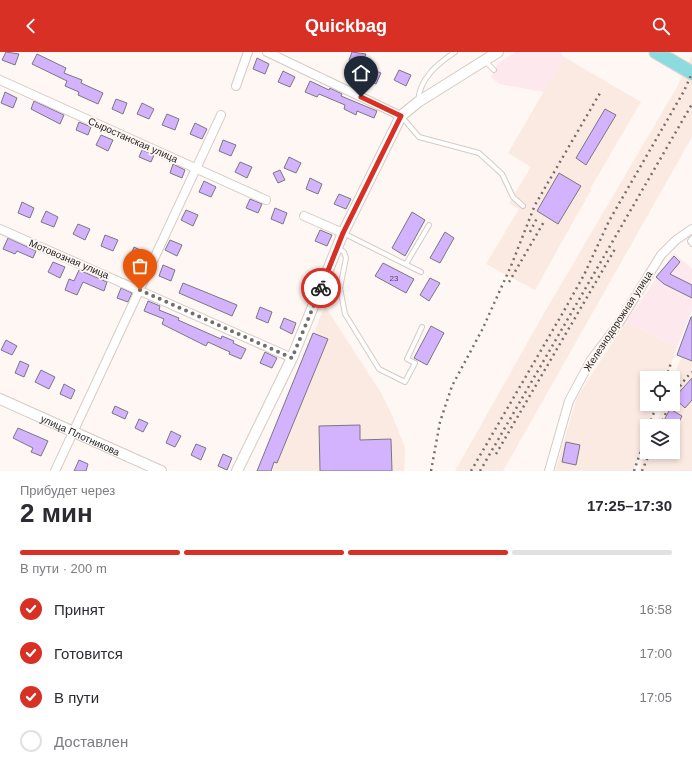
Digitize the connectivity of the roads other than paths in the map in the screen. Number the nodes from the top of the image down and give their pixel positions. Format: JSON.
{"nodes":[{"id":1,"x":248,"y":52,"type":"edge"},
{"id":2,"x":267,"y":52,"type":"edge"},
{"id":3,"x":455,"y":52,"type":"edge"},
{"id":4,"x":498,"y":52,"type":"edge"},
{"id":5,"x":661,"y":55,"type":"edge"},
{"id":6,"x":484,"y":60,"type":"junction"},
{"id":7,"x":494,"y":70,"type":"dead end"},
{"id":8,"x":692,"y":73,"type":"edge"},
{"id":9,"x":0,"y":80,"type":"edge"},
{"id":10,"x":236,"y":86,"type":"dead end"},
{"id":11,"x":418,"y":102,"type":"junction"},
{"id":12,"x":221,"y":115,"type":"dead end"},
{"id":13,"x":401,"y":116,"type":"junction"},
{"id":14,"x":197,"y":169,"type":"junction"},
{"id":15,"x":266,"y":200,"type":"dead end"},
{"id":16,"x":522,"y":206,"type":"dead end"},
{"id":17,"x":304,"y":216,"type":"dead end"},
{"id":18,"x":428,"y":225,"type":"dead end"},
{"id":19,"x":0,"y":229,"type":"edge"},
{"id":20,"x":692,"y":229,"type":"edge"},
{"id":21,"x":343,"y":233,"type":"junction"},
{"id":22,"x":692,"y":238,"type":"edge"},
{"id":23,"x":692,"y":244,"type":"edge"},
{"id":24,"x":338,"y":248,"type":"junction"},
{"id":25,"x":406,"y":264,"type":"junction"},
{"id":26,"x":421,"y":272,"type":"dead end"},
{"id":27,"x":140,"y":290,"type":"junction"},
{"id":28,"x":422,"y":327,"type":"dead end"},
{"id":29,"x":292,"y":358,"type":"junction"},
{"id":30,"x":0,"y":399,"type":"edge"},
{"id":31,"x":72,"y":432,"type":"junction"},
{"id":32,"x":55,"y":471,"type":"edge"},
{"id":33,"x":161,"y":471,"type":"edge"},
{"id":34,"x":237,"y":471,"type":"edge"},
{"id":35,"x":549,"y":471,"type":"edge"}],
"edges":[{"from":1,"to":10,"type":"street"},
{"from":2,"to":13,"type":"street"},
{"from":3,"to":11,"type":"lane"},
{"from":4,"to":6,"type":"street"},
{"from":5,"to":8,"type":"main road"},
{"from":6,"to":7,"type":"lane"},
{"from":6,"to":11,"type":"street"},
{"from":9,"to":14,"type":"street","name":"Сыростанская улица"},
{"from":11,"to":13,"type":"street"},
{"from":12,"to":14,"type":"street"},
{"from":13,"to":16,"type":"lane"},
{"from":13,"to":21,"type":"street"},
{"from":14,"to":15,"type":"street","name":"Сыростанская улица"},
{"from":14,"to":27,"type":"street"},
{"from":17,"to":21,"type":"street"},
{"from":18,"to":25,"type":"lane"},
{"from":19,"to":27,"type":"street","name":"Мотовозная улица"},
{"from":20,"to":35,"type":"street","name":"Железнодорожная улица"},
{"from":21,"to":24,"type":"street"},
{"from":21,"to":25,"type":"lane"},
{"from":22,"to":23,"type":"lane"},
{"from":24,"to":28,"type":"lane"},
{"from":24,"to":29,"type":"street"},
{"from":25,"to":26,"type":"lane"},
{"from":27,"to":29,"type":"street","name":"Мотовозная улица"},
{"from":27,"to":31,"type":"street"},
{"from":29,"to":34,"type":"street"},
{"from":30,"to":31,"type":"street","name":"улица Плотникова"},
{"from":31,"to":32,"type":"street"},
{"from":31,"to":33,"type":"street","name":"улица Плотникова"}]}
